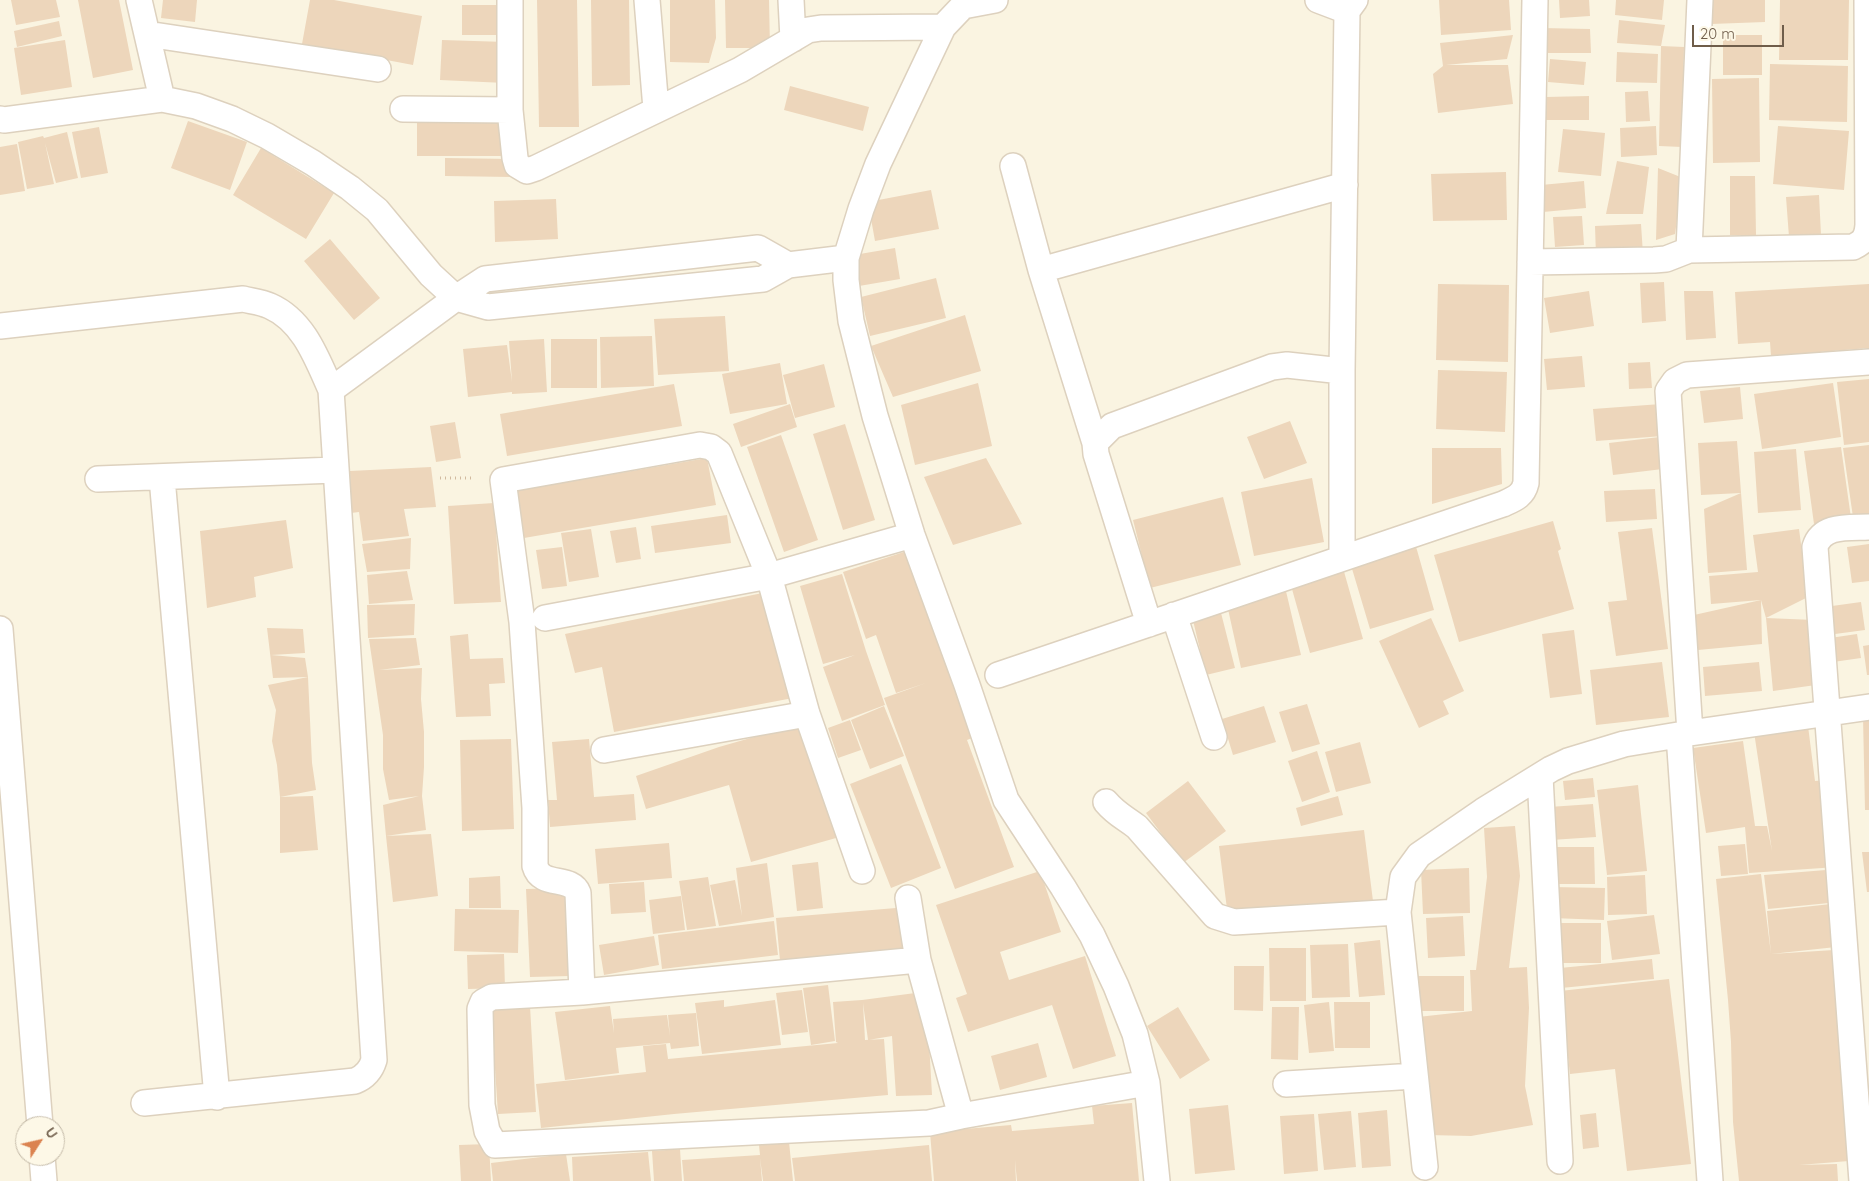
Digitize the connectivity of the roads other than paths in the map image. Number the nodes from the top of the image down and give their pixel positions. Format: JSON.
{"nodes":[{"id":1,"x":139,"y":0,"type":"edge"},
{"id":2,"x":510,"y":0,"type":"edge"},
{"id":3,"x":647,"y":0,"type":"edge"},
{"id":4,"x":791,"y":0,"type":"edge"},
{"id":5,"x":995,"y":0,"type":"edge"},
{"id":6,"x":1318,"y":0,"type":"edge"},
{"id":7,"x":1535,"y":0,"type":"edge"},
{"id":8,"x":1700,"y":0,"type":"edge"},
{"id":9,"x":1867,"y":0,"type":"edge"},
{"id":10,"x":963,"y":3,"type":"edge"},
{"id":11,"x":1351,"y":5,"type":"edge"},
{"id":12,"x":943,"y":27,"type":"junction"},
{"id":13,"x":147,"y":34,"type":"junction"},
{"id":14,"x":793,"y":40,"type":"junction"},
{"id":15,"x":378,"y":69,"type":"dead end"},
{"id":16,"x":162,"y":99,"type":"junction"},
{"id":17,"x":403,"y":109,"type":"dead end"},
{"id":18,"x":656,"y":109,"type":"junction"},
{"id":19,"x":510,"y":110,"type":"junction"},
{"id":20,"x":0,"y":118,"type":"edge"},
{"id":21,"x":1013,"y":166,"type":"dead end"},
{"id":22,"x":1345,"y":185,"type":"junction"},
{"id":23,"x":1689,"y":250,"type":"junction"},
{"id":24,"x":846,"y":258,"type":"junction"},
{"id":25,"x":1530,"y":262,"type":"junction"},
{"id":26,"x":1041,"y":270,"type":"junction"},
{"id":27,"x":456,"y":298,"type":"junction"},
{"id":28,"x":0,"y":326,"type":"edge"},
{"id":29,"x":1869,"y":362,"type":"edge"},
{"id":30,"x":1342,"y":371,"type":"junction"},
{"id":31,"x":331,"y":390,"type":"junction"},
{"id":32,"x":1095,"y":443,"type":"junction"},
{"id":33,"x":335,"y":470,"type":"junction"},
{"id":34,"x":162,"y":478,"type":"junction"},
{"id":35,"x":98,"y":479,"type":"dead end"},
{"id":36,"x":1869,"y":527,"type":"edge"},
{"id":37,"x":912,"y":535,"type":"junction"},
{"id":38,"x":1342,"y":558,"type":"junction"},
{"id":39,"x":769,"y":576,"type":"junction"},
{"id":40,"x":1174,"y":615,"type":"junction"},
{"id":41,"x":545,"y":618,"type":"dead end"},
{"id":42,"x":1149,"y":624,"type":"junction"},
{"id":43,"x":0,"y":629,"type":"edge"},
{"id":44,"x":998,"y":675,"type":"dead end"},
{"id":45,"x":1869,"y":707,"type":"edge"},
{"id":46,"x":1826,"y":713,"type":"junction"},
{"id":47,"x":807,"y":714,"type":"junction"},
{"id":48,"x":1685,"y":734,"type":"junction"},
{"id":49,"x":1214,"y":737,"type":"dead end"},
{"id":50,"x":604,"y":750,"type":"dead end"},
{"id":51,"x":1540,"y":776,"type":"junction"},
{"id":52,"x":1106,"y":802,"type":"dead end"},
{"id":53,"x":862,"y":871,"type":"dead end"},
{"id":54,"x":908,"y":898,"type":"dead end"},
{"id":55,"x":1398,"y":912,"type":"junction"},
{"id":56,"x":918,"y":960,"type":"junction"},
{"id":57,"x":582,"y":992,"type":"junction"},
{"id":58,"x":1415,"y":1076,"type":"junction"},
{"id":59,"x":1147,"y":1083,"type":"junction"},
{"id":60,"x":1286,"y":1084,"type":"dead end"},
{"id":61,"x":217,"y":1097,"type":"junction"},
{"id":62,"x":144,"y":1104,"type":"dead end"},
{"id":63,"x":39,"y":1116,"type":"edge"},
{"id":64,"x":961,"y":1116,"type":"junction"},
{"id":65,"x":1560,"y":1162,"type":"dead end"},
{"id":66,"x":43,"y":1166,"type":"edge"},
{"id":67,"x":1425,"y":1167,"type":"dead end"},
{"id":68,"x":44,"y":1181,"type":"edge"},
{"id":69,"x":1157,"y":1181,"type":"edge"},
{"id":70,"x":1710,"y":1181,"type":"edge"},
{"id":71,"x":1862,"y":1181,"type":"edge"}],
"edges":[{"from":1,"to":13,"type":"street"},
{"from":2,"to":19,"type":"street"},
{"from":3,"to":18,"type":"street"},
{"from":4,"to":14,"type":"street"},
{"from":5,"to":10,"type":"street"},
{"from":6,"to":11,"type":"street"},
{"from":7,"to":25,"type":"street"},
{"from":8,"to":23,"type":"street"},
{"from":9,"to":23,"type":"street"},
{"from":10,"to":12,"type":"street"},
{"from":11,"to":22,"type":"street"},
{"from":12,"to":14,"type":"street"},
{"from":12,"to":24,"type":"street"},
{"from":13,"to":15,"type":"street"},
{"from":13,"to":16,"type":"street"},
{"from":14,"to":18,"type":"street"},
{"from":16,"to":20,"type":"street"},
{"from":16,"to":27,"type":"street"},
{"from":17,"to":19,"type":"street"},
{"from":18,"to":19,"type":"street"},
{"from":21,"to":26,"type":"street"},
{"from":22,"to":26,"type":"street"},
{"from":22,"to":30,"type":"street"},
{"from":23,"to":25,"type":"street"},
{"from":24,"to":27,"type":"street"},
{"from":24,"to":37,"type":"street"},
{"from":25,"to":38,"type":"street"},
{"from":26,"to":32,"type":"street"},
{"from":27,"to":31,"type":"street"},
{"from":28,"to":31,"type":"street"},
{"from":29,"to":48,"type":"street"},
{"from":30,"to":32,"type":"street"},
{"from":30,"to":38,"type":"street"},
{"from":31,"to":33,"type":"street"},
{"from":32,"to":42,"type":"street"},
{"from":33,"to":34,"type":"street"},
{"from":33,"to":61,"type":"street"},
{"from":34,"to":35,"type":"street"},
{"from":34,"to":61,"type":"street"},
{"from":36,"to":46,"type":"street"},
{"from":37,"to":39,"type":"street"},
{"from":37,"to":59,"type":"street"},
{"from":38,"to":40,"type":"street"},
{"from":39,"to":41,"type":"street"},
{"from":39,"to":47,"type":"street"},
{"from":39,"to":57,"type":"street"},
{"from":40,"to":42,"type":"street"},
{"from":40,"to":49,"type":"street"},
{"from":42,"to":44,"type":"street"},
{"from":43,"to":63,"type":"street"},
{"from":45,"to":46,"type":"street"},
{"from":46,"to":48,"type":"street"},
{"from":46,"to":71,"type":"street"},
{"from":47,"to":50,"type":"street"},
{"from":47,"to":53,"type":"street"},
{"from":48,"to":51,"type":"street"},
{"from":48,"to":70,"type":"street"},
{"from":51,"to":55,"type":"street"},
{"from":51,"to":65,"type":"street"},
{"from":52,"to":55,"type":"street"},
{"from":54,"to":56,"type":"street"},
{"from":55,"to":58,"type":"street"},
{"from":56,"to":57,"type":"street"},
{"from":56,"to":64,"type":"street"},
{"from":57,"to":64,"type":"street"},
{"from":58,"to":60,"type":"street"},
{"from":58,"to":67,"type":"street"},
{"from":59,"to":64,"type":"street"},
{"from":59,"to":69,"type":"street"},
{"from":61,"to":62,"type":"street"},
{"from":66,"to":68,"type":"street"}]}
